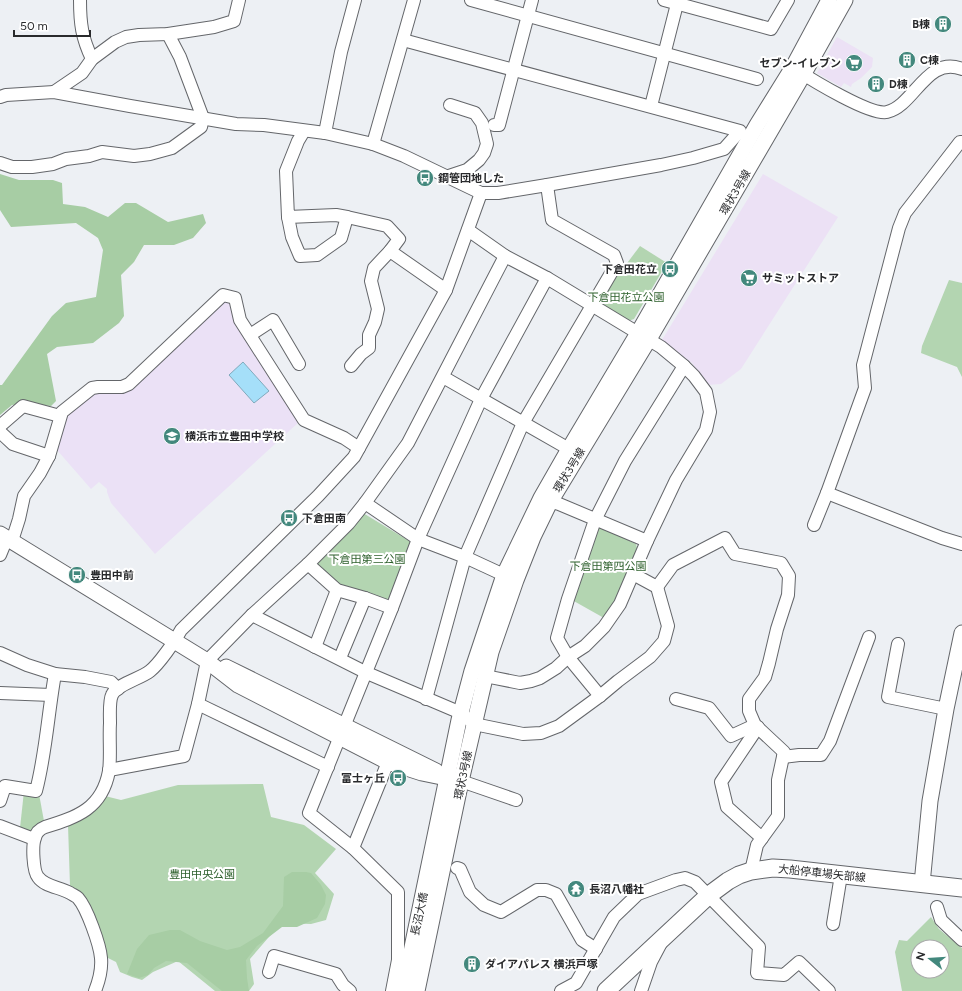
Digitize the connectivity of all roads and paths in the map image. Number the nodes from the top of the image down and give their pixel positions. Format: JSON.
{"nodes":[{"id":1,"x":80,"y":0,"type":"edge"},
{"id":2,"x":239,"y":0,"type":"edge"},
{"id":3,"x":355,"y":0,"type":"edge"},
{"id":4,"x":414,"y":0,"type":"edge"},
{"id":5,"x":472,"y":0,"type":"edge"},
{"id":6,"x":532,"y":0,"type":"edge"},
{"id":7,"x":664,"y":0,"type":"edge"},
{"id":8,"x":788,"y":0,"type":"edge"},
{"id":9,"x":829,"y":0,"type":"edge"},
{"id":10,"x":845,"y":0,"type":"edge"},
{"id":11,"x":678,"y":2,"type":"edge"},
{"id":12,"x":527,"y":15,"type":"junction"},
{"id":13,"x":168,"y":34,"type":"junction"},
{"id":14,"x":403,"y":40,"type":"junction"},
{"id":15,"x":664,"y":53,"type":"junction"},
{"id":16,"x":92,"y":59,"type":"junction"},
{"id":17,"x":962,"y":69,"type":"edge"},
{"id":18,"x":514,"y":70,"type":"junction"},
{"id":19,"x":798,"y":71,"type":"junction"},
{"id":20,"x":757,"y":79,"type":"dead end"},
{"id":21,"x":54,"y":92,"type":"junction"},
{"id":22,"x":0,"y":97,"type":"edge"},
{"id":23,"x":450,"y":104,"type":"dead end"},
{"id":24,"x":650,"y":106,"type":"junction"},
{"id":25,"x":204,"y":118,"type":"junction"},
{"id":26,"x":494,"y":125,"type":"dead end"},
{"id":27,"x":304,"y":131,"type":"junction"},
{"id":28,"x":325,"y":133,"type":"junction"},
{"id":29,"x":962,"y":142,"type":"edge"},
{"id":30,"x":374,"y":144,"type":"junction"},
{"id":31,"x":0,"y":164,"type":"edge"},
{"id":32,"x":446,"y":177,"type":"junction"},
{"id":33,"x":548,"y":185,"type":"junction"},
{"id":34,"x":481,"y":193,"type":"junction"},
{"id":35,"x":288,"y":217,"type":"junction"},
{"id":36,"x":347,"y":217,"type":"junction"},
{"id":37,"x":468,"y":230,"type":"junction"},
{"id":38,"x":390,"y":251,"type":"junction"},
{"id":39,"x":505,"y":256,"type":"junction"},
{"id":40,"x":547,"y":278,"type":"junction"},
{"id":41,"x":446,"y":290,"type":"junction"},
{"id":42,"x":592,"y":306,"type":"junction"},
{"id":43,"x":250,"y":335,"type":"junction"},
{"id":44,"x":643,"y":336,"type":"junction"},
{"id":45,"x":299,"y":364,"type":"dead end"},
{"id":46,"x":351,"y":366,"type":"dead end"},
{"id":47,"x":684,"y":366,"type":"junction"},
{"id":48,"x":443,"y":377,"type":"junction"},
{"id":49,"x":481,"y":399,"type":"junction"},
{"id":50,"x":60,"y":416,"type":"junction"},
{"id":51,"x":523,"y":423,"type":"junction"},
{"id":52,"x":0,"y":426,"type":"edge"},
{"id":53,"x":0,"y":432,"type":"edge"},
{"id":54,"x":359,"y":448,"type":"junction"},
{"id":55,"x":569,"y":449,"type":"junction"},
{"id":56,"x":49,"y":456,"type":"junction"},
{"id":57,"x":827,"y":493,"type":"junction"},
{"id":58,"x":546,"y":500,"type":"junction"},
{"id":59,"x":365,"y":503,"type":"junction"},
{"id":60,"x":595,"y":520,"type":"junction"},
{"id":61,"x":814,"y":525,"type":"dead end"},
{"id":62,"x":6,"y":538,"type":"edge"},
{"id":63,"x":418,"y":539,"type":"junction"},
{"id":64,"x":646,"y":541,"type":"junction"},
{"id":65,"x":962,"y":544,"type":"edge"},
{"id":66,"x":0,"y":555,"type":"edge"},
{"id":67,"x":465,"y":557,"type":"junction"},
{"id":68,"x":308,"y":564,"type":"junction"},
{"id":69,"x":633,"y":574,"type":"junction"},
{"id":70,"x":504,"y":575,"type":"junction"},
{"id":71,"x":657,"y":587,"type":"junction"},
{"id":72,"x":337,"y":590,"type":"junction"},
{"id":73,"x":365,"y":598,"type":"junction"},
{"id":74,"x":392,"y":608,"type":"junction"},
{"id":75,"x":252,"y":615,"type":"junction"},
{"id":76,"x":962,"y":633,"type":"edge"},
{"id":77,"x":868,"y":637,"type":"dead end"},
{"id":78,"x":175,"y":641,"type":"junction"},
{"id":79,"x":898,"y":644,"type":"dead end"},
{"id":80,"x":315,"y":647,"type":"junction"},
{"id":81,"x":0,"y":653,"type":"edge"},
{"id":82,"x":568,"y":657,"type":"junction"},
{"id":83,"x":340,"y":658,"type":"junction"},
{"id":84,"x":207,"y":661,"type":"junction"},
{"id":85,"x":367,"y":673,"type":"junction"},
{"id":86,"x":55,"y":674,"type":"junction"},
{"id":87,"x":485,"y":676,"type":"junction"},
{"id":88,"x":118,"y":689,"type":"junction"},
{"id":89,"x":0,"y":693,"type":"edge"},
{"id":90,"x":51,"y":695,"type":"junction"},
{"id":91,"x":600,"y":696,"type":"junction"},
{"id":92,"x":426,"y":699,"type":"junction"},
{"id":93,"x":676,"y":699,"type":"dead end"},
{"id":94,"x":198,"y":704,"type":"junction"},
{"id":95,"x":946,"y":709,"type":"junction"},
{"id":96,"x":461,"y":713,"type":"junction"},
{"id":97,"x":474,"y":724,"type":"junction"},
{"id":98,"x":756,"y":726,"type":"junction"},
{"id":99,"x":342,"y":732,"type":"junction"},
{"id":100,"x":783,"y":757,"type":"junction"},
{"id":101,"x":388,"y":762,"type":"junction"},
{"id":102,"x":328,"y":766,"type":"junction"},
{"id":103,"x":109,"y":770,"type":"junction"},
{"id":104,"x":454,"y":779,"type":"junction"},
{"id":105,"x":516,"y":800,"type":"dead end"},
{"id":106,"x":0,"y":801,"type":"edge"},
{"id":107,"x":0,"y":826,"type":"edge"},
{"id":108,"x":435,"y":838,"type":"joint"},
{"id":109,"x":762,"y":838,"type":"junction"},
{"id":110,"x":34,"y":839,"type":"junction"},
{"id":111,"x":353,"y":848,"type":"junction"},
{"id":112,"x":457,"y":868,"type":"dead end"},
{"id":113,"x":751,"y":871,"type":"junction"},
{"id":114,"x":841,"y":874,"type":"junction"},
{"id":115,"x":922,"y":884,"type":"junction"},
{"id":116,"x":962,"y":888,"type":"edge"},
{"id":117,"x":709,"y":895,"type":"junction"},
{"id":118,"x":937,"y":907,"type":"dead end"},
{"id":119,"x":833,"y":924,"type":"dead end"},
{"id":120,"x":664,"y":936,"type":"junction"},
{"id":121,"x":962,"y":940,"type":"edge"},
{"id":122,"x":596,"y":949,"type":"junction"},
{"id":123,"x":268,"y":972,"type":"dead end"},
{"id":124,"x":95,"y":991,"type":"edge"},
{"id":125,"x":350,"y":991,"type":"edge"},
{"id":126,"x":392,"y":991,"type":"edge"},
{"id":127,"x":402,"y":991,"type":"edge"},
{"id":128,"x":417,"y":991,"type":"edge"},
{"id":129,"x":561,"y":991,"type":"edge"},
{"id":130,"x":606,"y":991,"type":"edge"},
{"id":131,"x":642,"y":991,"type":"edge"},
{"id":132,"x":829,"y":991,"type":"edge"}],
"edges":[{"from":1,"to":16,"type":"street"},
{"from":2,"to":13,"type":"street"},
{"from":3,"to":28,"type":"street"},
{"from":4,"to":14,"type":"street"},
{"from":5,"to":12,"type":"street"},
{"from":6,"to":12,"type":"street"},
{"from":7,"to":11,"type":"street"},
{"from":8,"to":11,"type":"street"},
{"from":9,"to":19,"type":"street","name":"環状3号線"},
{"from":10,"to":19,"type":"street","name":"環状3号線"},
{"from":11,"to":15,"type":"street"},
{"from":12,"to":15,"type":"street"},
{"from":12,"to":18,"type":"street"},
{"from":13,"to":16,"type":"street"},
{"from":13,"to":25,"type":"street"},
{"from":14,"to":18,"type":"street"},
{"from":14,"to":30,"type":"street"},
{"from":15,"to":20,"type":"street"},
{"from":15,"to":24,"type":"street"},
{"from":16,"to":21,"type":"street"},
{"from":17,"to":19,"type":"street"},
{"from":18,"to":24,"type":"street"},
{"from":18,"to":26,"type":"street"},
{"from":19,"to":44,"type":"street","name":"環状3号線"},
{"from":21,"to":22,"type":"street"},
{"from":21,"to":25,"type":"street"},
{"from":23,"to":32,"type":"street"},
{"from":24,"to":33,"type":"street"},
{"from":25,"to":27,"type":"street"},
{"from":25,"to":31,"type":"street"},
{"from":27,"to":28,"type":"street"},
{"from":27,"to":35,"type":"street"},
{"from":28,"to":30,"type":"street"},
{"from":29,"to":57,"type":"street"},
{"from":30,"to":32,"type":"street"},
{"from":32,"to":34,"type":"street"},
{"from":33,"to":34,"type":"street"},
{"from":33,"to":42,"type":"street"},
{"from":34,"to":37,"type":"street"},
{"from":35,"to":36,"type":"street"},
{"from":35,"to":36,"type":"street"},
{"from":36,"to":38,"type":"street"},
{"from":37,"to":39,"type":"street"},
{"from":37,"to":41,"type":"street"},
{"from":38,"to":41,"type":"street"},
{"from":38,"to":46,"type":"street"},
{"from":39,"to":40,"type":"street"},
{"from":39,"to":48,"type":"street"},
{"from":40,"to":42,"type":"street"},
{"from":40,"to":49,"type":"street"},
{"from":41,"to":54,"type":"street"},
{"from":42,"to":44,"type":"street"},
{"from":42,"to":51,"type":"street"},
{"from":43,"to":45,"type":"street"},
{"from":43,"to":50,"type":"street"},
{"from":43,"to":54,"type":"street"},
{"from":44,"to":47,"type":"street"},
{"from":44,"to":55,"type":"street","name":"環状3号線"},
{"from":44,"to":58,"type":"street","name":"環状3号線"},
{"from":47,"to":60,"type":"street"},
{"from":47,"to":64,"type":"street"},
{"from":48,"to":49,"type":"street"},
{"from":48,"to":59,"type":"street"},
{"from":49,"to":51,"type":"street"},
{"from":49,"to":63,"type":"street"},
{"from":50,"to":52,"type":"street"},
{"from":50,"to":56,"type":"street"},
{"from":51,"to":55,"type":"street"},
{"from":51,"to":67,"type":"street"},
{"from":53,"to":56,"type":"street"},
{"from":54,"to":78,"type":"street"},
{"from":55,"to":58,"type":"street","name":"環状3号線"},
{"from":56,"to":62,"type":"street"},
{"from":57,"to":61,"type":"street"},
{"from":57,"to":65,"type":"street"},
{"from":58,"to":60,"type":"street"},
{"from":58,"to":70,"type":"street","name":"環状3号線"},
{"from":58,"to":87,"type":"street","name":"環状3号線"},
{"from":59,"to":63,"type":"street"},
{"from":59,"to":68,"type":"street"},
{"from":60,"to":64,"type":"street"},
{"from":60,"to":82,"type":"street"},
{"from":62,"to":66,"type":"street"},
{"from":62,"to":78,"type":"street"},
{"from":63,"to":67,"type":"street"},
{"from":63,"to":74,"type":"street"},
{"from":64,"to":69,"type":"street"},
{"from":67,"to":70,"type":"street"},
{"from":67,"to":92,"type":"street"},
{"from":68,"to":72,"type":"street"},
{"from":68,"to":75,"type":"street"},
{"from":69,"to":71,"type":"street"},
{"from":69,"to":82,"type":"street"},
{"from":70,"to":96,"type":"street","name":"環状3号線"},
{"from":71,"to":91,"type":"street"},
{"from":71,"to":98,"type":"street"},
{"from":72,"to":73,"type":"street"},
{"from":72,"to":80,"type":"street"},
{"from":73,"to":74,"type":"street"},
{"from":73,"to":83,"type":"street"},
{"from":74,"to":85,"type":"street"},
{"from":75,"to":80,"type":"street"},
{"from":75,"to":84,"type":"street"},
{"from":76,"to":95,"type":"street"},
{"from":77,"to":100,"type":"street"},
{"from":78,"to":84,"type":"street"},
{"from":78,"to":88,"type":"street"},
{"from":79,"to":95,"type":"street"},
{"from":80,"to":83,"type":"street"},
{"from":81,"to":86,"type":"street"},
{"from":82,"to":87,"type":"street"},
{"from":82,"to":91,"type":"street"},
{"from":83,"to":85,"type":"street"},
{"from":84,"to":94,"type":"street"},
{"from":84,"to":99,"type":"street"},
{"from":85,"to":92,"type":"street"},
{"from":85,"to":99,"type":"street"},
{"from":86,"to":88,"type":"street"},
{"from":86,"to":90,"type":"street"},
{"from":87,"to":97,"type":"street","name":"環状3号線"},
{"from":88,"to":103,"type":"street"},
{"from":89,"to":90,"type":"street"},
{"from":90,"to":106,"type":"street"},
{"from":91,"to":97,"type":"street"},
{"from":92,"to":96,"type":"street"},
{"from":93,"to":98,"type":"street"},
{"from":94,"to":102,"type":"street"},
{"from":94,"to":103,"type":"street"},
{"from":95,"to":115,"type":"street"},
{"from":96,"to":97,"type":"street"},
{"from":96,"to":104,"type":"street","name":"環状3号線"},
{"from":97,"to":104,"type":"street","name":"環状3号線"},
{"from":98,"to":100,"type":"street"},
{"from":98,"to":109,"type":"street"},
{"from":99,"to":101,"type":"street"},
{"from":99,"to":102,"type":"street"},
{"from":99,"to":104,"type":"street"},
{"from":100,"to":109,"type":"street"},
{"from":101,"to":104,"type":"street"},
{"from":101,"to":111,"type":"street"},
{"from":102,"to":111,"type":"street"},
{"from":103,"to":110,"type":"street"},
{"from":104,"to":105,"type":"street"},
{"from":104,"to":108,"type":"street","name":"環状3号線"},
{"from":104,"to":128,"type":"street","name":"環状3号線"},
{"from":107,"to":110,"type":"street"},
{"from":108,"to":127,"type":"street","name":"長沼大橋"},
{"from":109,"to":113,"type":"street"},
{"from":110,"to":124,"type":"street"},
{"from":111,"to":126,"type":"street"},
{"from":112,"to":122,"type":"street"},
{"from":113,"to":114,"type":"main road","name":"大船停車場矢部線"},
{"from":113,"to":117,"type":"main road","name":"大船停車場矢部線"},
{"from":114,"to":115,"type":"main road","name":"大船停車場矢部線"},
{"from":114,"to":119,"type":"street"},
{"from":115,"to":116,"type":"main road","name":"大船停車場矢部線"},
{"from":117,"to":120,"type":"main road","name":"大船停車場矢部線"},
{"from":117,"to":122,"type":"street"},
{"from":117,"to":132,"type":"street"},
{"from":118,"to":121,"type":"street"},
{"from":120,"to":130,"type":"main road","name":"大船停車場矢部線"},
{"from":120,"to":131,"type":"street"},
{"from":122,"to":129,"type":"street"},
{"from":123,"to":125,"type":"street"}]}
